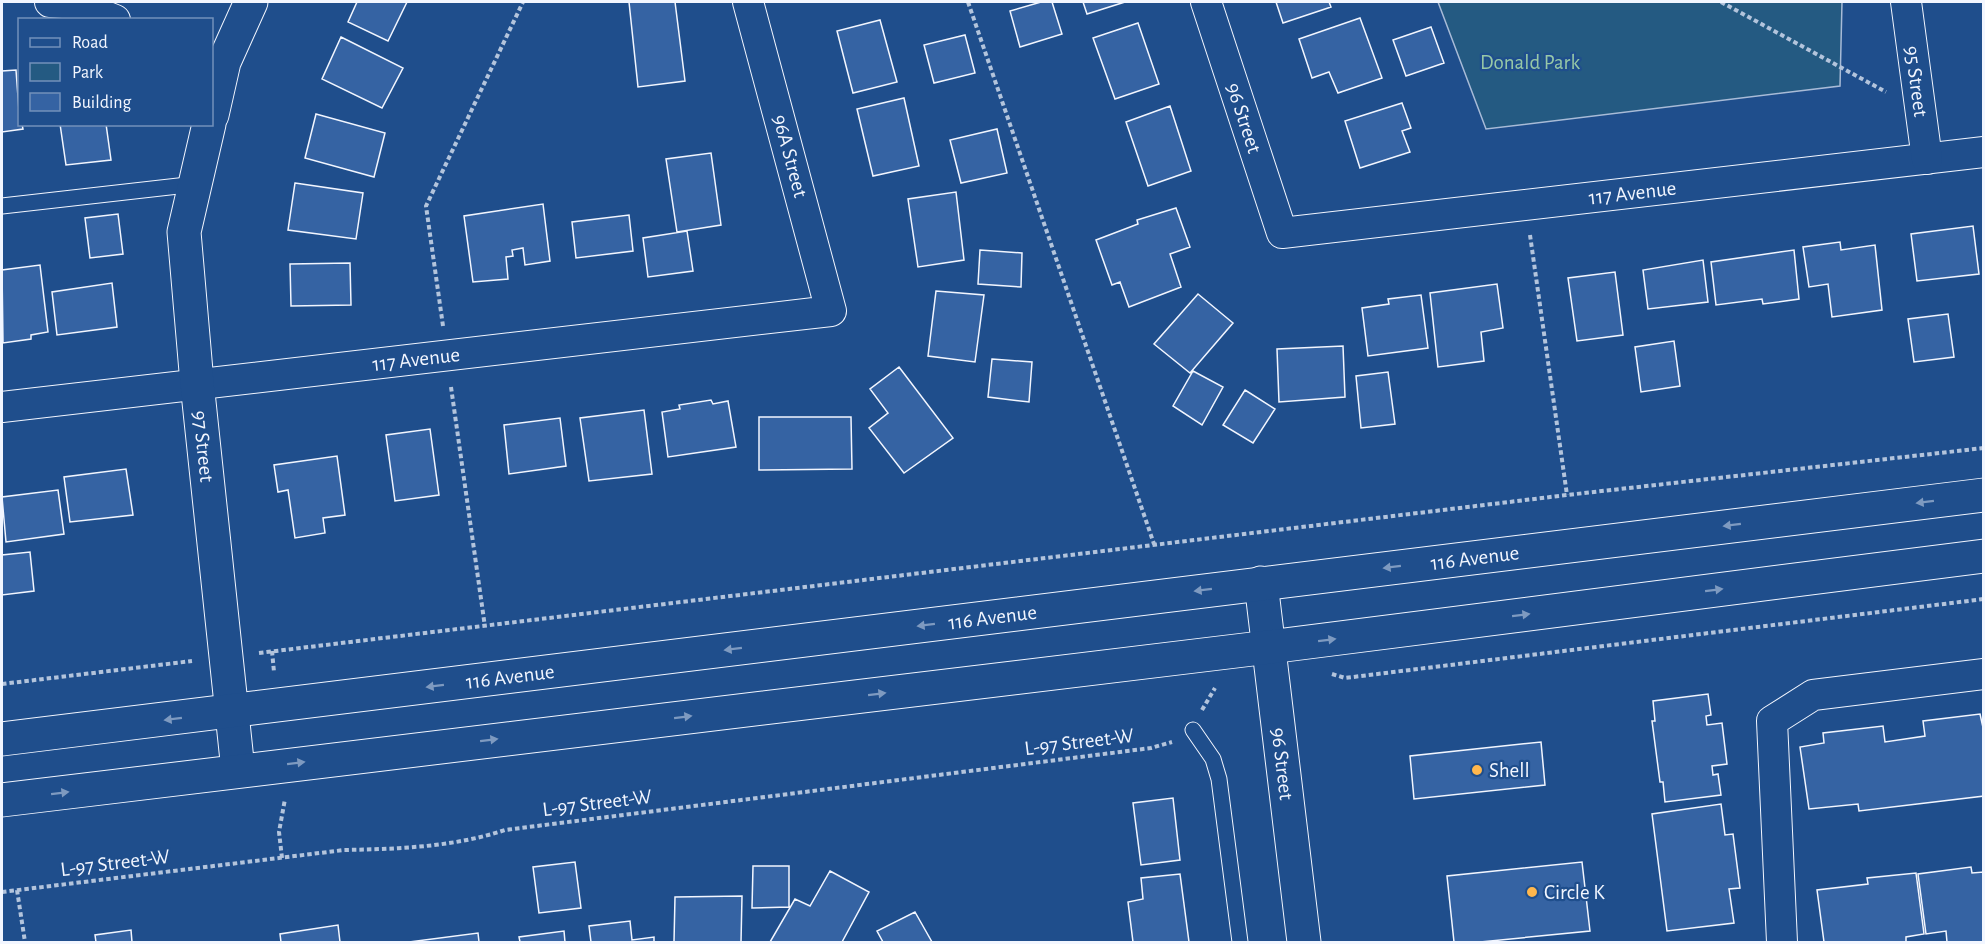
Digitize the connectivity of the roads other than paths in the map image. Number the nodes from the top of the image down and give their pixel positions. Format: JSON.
{"nodes":[{"id":1,"x":50,"y":2,"type":"edge"},
{"id":2,"x":251,"y":2,"type":"edge"},
{"id":3,"x":748,"y":2,"type":"edge"},
{"id":4,"x":1206,"y":2,"type":"edge"},
{"id":5,"x":1906,"y":2,"type":"edge"},
{"id":6,"x":110,"y":18,"type":"edge"},
{"id":7,"x":218,"y":59,"type":"edge"},
{"id":8,"x":213,"y":106,"type":"edge"},
{"id":9,"x":209,"y":126,"type":"edge"},
{"id":10,"x":1983,"y":152,"type":"edge"},
{"id":11,"x":1927,"y":159,"type":"junction"},
{"id":12,"x":195,"y":184,"type":"junction"},
{"id":13,"x":2,"y":206,"type":"edge"},
{"id":14,"x":1282,"y":233,"type":"joint"},
{"id":15,"x":831,"y":310,"type":"joint"},
{"id":16,"x":197,"y":383,"type":"junction"},
{"id":17,"x":2,"y":407,"type":"edge"},
{"id":18,"x":1983,"y":495,"type":"edge"},
{"id":19,"x":1983,"y":556,"type":"edge"},
{"id":20,"x":1261,"y":583,"type":"junction"},
{"id":21,"x":1269,"y":647,"type":"junction"},
{"id":22,"x":1983,"y":674,"type":"edge"},
{"id":23,"x":231,"y":711,"type":"junction"},
{"id":24,"x":1193,"y":730,"type":"road end"},
{"id":25,"x":2,"y":739,"type":"edge"},
{"id":26,"x":238,"y":770,"type":"junction"},
{"id":27,"x":2,"y":800,"type":"edge"},
{"id":28,"x":1240,"y":942,"type":"edge"},
{"id":29,"x":1304,"y":942,"type":"edge"},
{"id":30,"x":1782,"y":942,"type":"edge"}],
"edges":[{"from":1,"to":6,"type":"street"},
{"from":2,"to":7,"type":"main road"},
{"from":3,"to":15,"type":"street","name":"96A Street"},
{"from":4,"to":14,"type":"street","name":"96 Street"},
{"from":5,"to":11,"type":"street","name":"95 Street"},
{"from":7,"to":8,"type":"main road"},
{"from":9,"to":12,"type":"main road","name":"97 Street"},
{"from":10,"to":11,"type":"street","name":"117 Avenue"},
{"from":11,"to":14,"type":"street","name":"117 Avenue"},
{"from":12,"to":13,"type":"lane"},
{"from":12,"to":16,"type":"main road","name":"97 Street"},
{"from":15,"to":16,"type":"street","name":"117 Avenue"},
{"from":16,"to":17,"type":"street","name":"117 Avenue"},
{"from":16,"to":23,"type":"main road","name":"97 Street"},
{"from":18,"to":20,"type":"main road","name":"116 Avenue","one_way":true},
{"from":21,"to":19,"type":"main road","one_way":true},
{"from":20,"to":21,"type":"main road","name":"96 Street"},
{"from":20,"to":23,"type":"main road","name":"116 Avenue","one_way":true},
{"from":26,"to":21,"type":"main road","one_way":true},
{"from":21,"to":29,"type":"main road","name":"96 Street"},
{"from":22,"to":30,"type":"street"},
{"from":23,"to":25,"type":"main road","name":"116 Avenue","one_way":true},
{"from":23,"to":26,"type":"main road","name":"97 Street"},
{"from":24,"to":28,"type":"lane"},
{"from":27,"to":26,"type":"main road","one_way":true}]}
